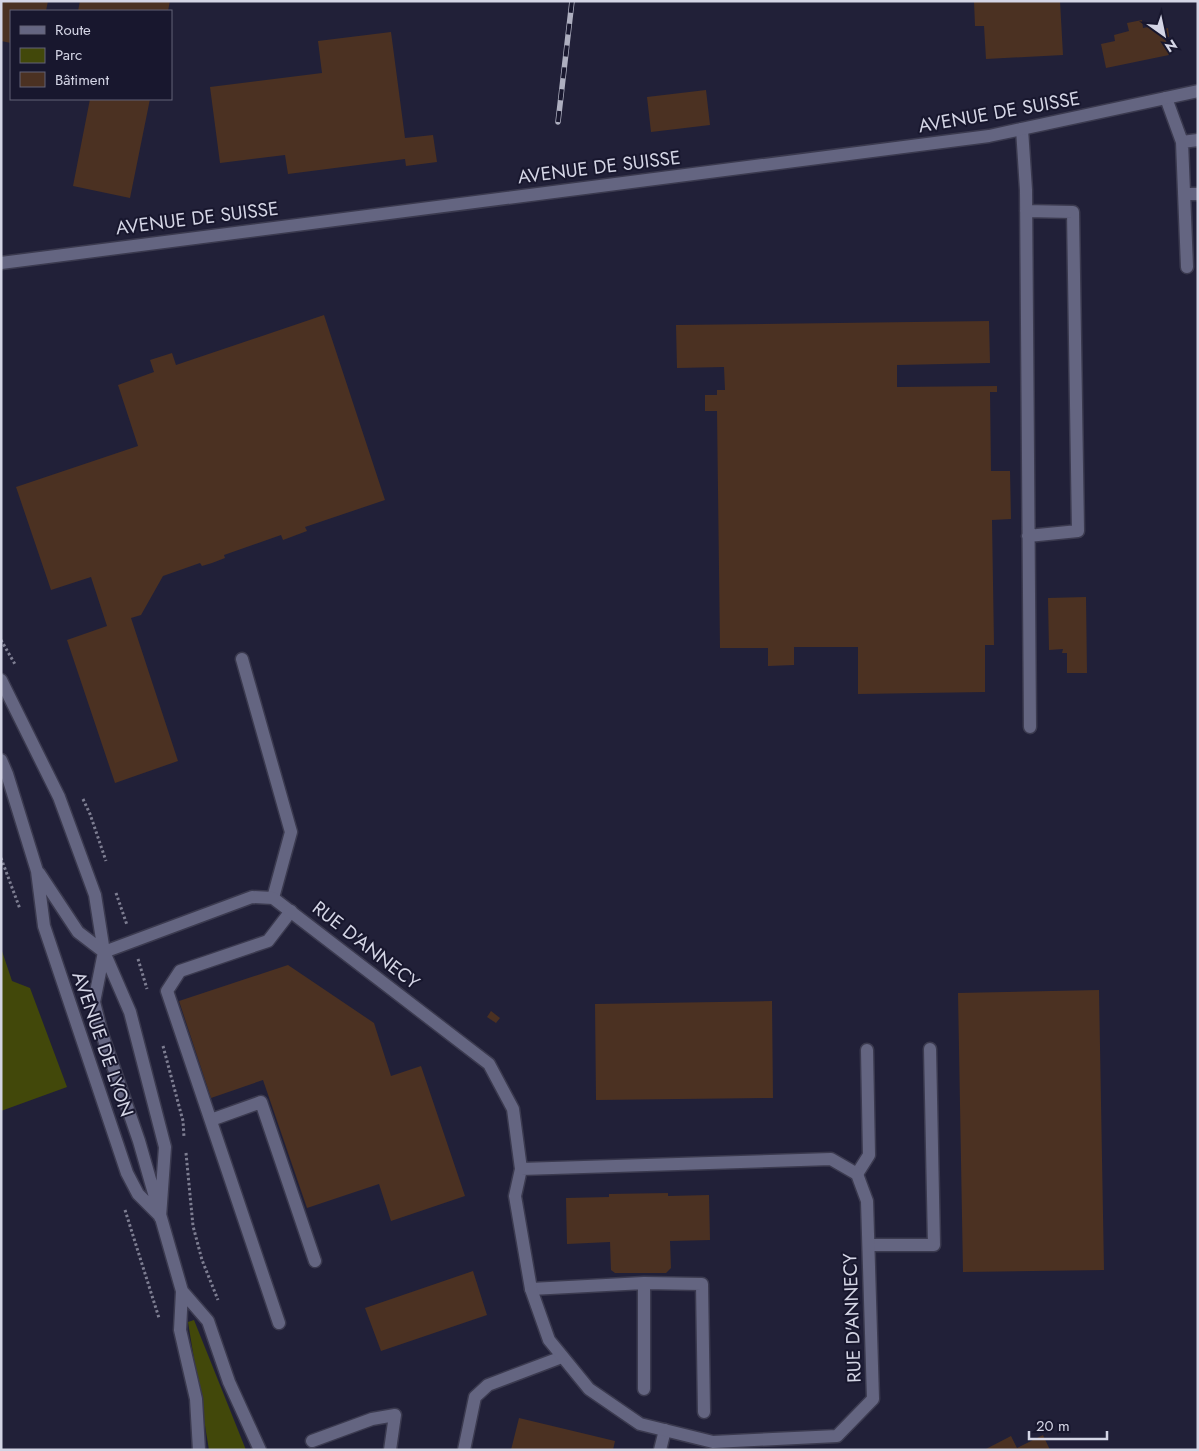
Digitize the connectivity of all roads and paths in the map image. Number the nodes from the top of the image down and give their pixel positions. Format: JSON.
{"nodes":[{"id":1,"x":1198,"y":91,"type":"edge"},
{"id":2,"x":1166,"y":98,"type":"junction"},
{"id":3,"x":1022,"y":129,"type":"junction"},
{"id":4,"x":1198,"y":140,"type":"edge"},
{"id":5,"x":1182,"y":142,"type":"junction"},
{"id":6,"x":1184,"y":194,"type":"junction"},
{"id":7,"x":1198,"y":194,"type":"edge"},
{"id":8,"x":1026,"y":211,"type":"junction"},
{"id":9,"x":1192,"y":249,"type":"edge"},
{"id":10,"x":1,"y":262,"type":"edge"},
{"id":11,"x":1186,"y":267,"type":"dead end"},
{"id":12,"x":1028,"y":536,"type":"junction"},
{"id":13,"x":242,"y":659,"type":"dead end"},
{"id":14,"x":1,"y":680,"type":"edge"},
{"id":15,"x":1030,"y":728,"type":"dead end"},
{"id":16,"x":1,"y":760,"type":"edge"},
{"id":17,"x":37,"y":871,"type":"junction"},
{"id":18,"x":273,"y":898,"type":"junction"},
{"id":19,"x":291,"y":911,"type":"junction"},
{"id":20,"x":104,"y":952,"type":"junction"},
{"id":21,"x":930,"y":1049,"type":"dead end"},
{"id":22,"x":867,"y":1050,"type":"dead end"},
{"id":23,"x":211,"y":1120,"type":"junction"},
{"id":24,"x":521,"y":1168,"type":"junction"},
{"id":25,"x":857,"y":1174,"type":"junction"},
{"id":26,"x":160,"y":1217,"type":"junction"},
{"id":27,"x":868,"y":1245,"type":"junction"},
{"id":28,"x":315,"y":1261,"type":"dead end"},
{"id":29,"x":644,"y":1283,"type":"junction"},
{"id":30,"x":532,"y":1289,"type":"junction"},
{"id":31,"x":182,"y":1291,"type":"junction"},
{"id":32,"x":279,"y":1323,"type":"dead end"},
{"id":33,"x":562,"y":1357,"type":"junction"},
{"id":34,"x":644,"y":1390,"type":"dead end"},
{"id":35,"x":704,"y":1412,"type":"dead end"},
{"id":36,"x":665,"y":1430,"type":"junction"},
{"id":37,"x":312,"y":1441,"type":"dead end"},
{"id":38,"x":199,"y":1450,"type":"edge"},
{"id":39,"x":260,"y":1450,"type":"edge"},
{"id":40,"x":390,"y":1450,"type":"edge"},
{"id":41,"x":464,"y":1450,"type":"edge"},
{"id":42,"x":660,"y":1450,"type":"edge"}],
"edges":[{"from":1,"to":2,"type":"street","name":"AVENUE DE SUISSE"},
{"from":2,"to":3,"type":"street","name":"AVENUE DE SUISSE"},
{"from":2,"to":5,"type":"street"},
{"from":3,"to":8,"type":"street"},
{"from":3,"to":10,"type":"street","name":"AVENUE DE SUISSE"},
{"from":4,"to":5,"type":"street"},
{"from":5,"to":6,"type":"street"},
{"from":6,"to":7,"type":"street"},
{"from":6,"to":9,"type":"street"},
{"from":8,"to":12,"type":"street"},
{"from":8,"to":12,"type":"street"},
{"from":9,"to":11,"type":"street"},
{"from":12,"to":15,"type":"street"},
{"from":13,"to":18,"type":"street"},
{"from":14,"to":20,"type":"street","name":"AVENUE DE LYON"},
{"from":16,"to":17,"type":"street","name":"AVENUE DE LYON"},
{"from":17,"to":20,"type":"street","name":"AVENUE DE LYON"},
{"from":17,"to":26,"type":"street","name":"AVENUE DE LYON"},
{"from":18,"to":19,"type":"street","name":"RUE D'ANNECY"},
{"from":18,"to":20,"type":"street"},
{"from":19,"to":23,"type":"street"},
{"from":19,"to":24,"type":"street","name":"RUE D'ANNECY"},
{"from":20,"to":26,"type":"street","name":"AVENUE DE LYON"},
{"from":20,"to":26,"type":"street","name":"AVENUE DE LYON"},
{"from":21,"to":27,"type":"street"},
{"from":22,"to":25,"type":"street"},
{"from":23,"to":28,"type":"street"},
{"from":23,"to":32,"type":"street"},
{"from":24,"to":25,"type":"street"},
{"from":24,"to":30,"type":"street","name":"RUE D'ANNECY"},
{"from":25,"to":27,"type":"street","name":"RUE D'ANNECY"},
{"from":26,"to":31,"type":"street","name":"AVENUE DE LYON"},
{"from":27,"to":36,"type":"street","name":"RUE D'ANNECY"},
{"from":29,"to":30,"type":"street"},
{"from":29,"to":34,"type":"street"},
{"from":29,"to":35,"type":"street"},
{"from":30,"to":33,"type":"street","name":"RUE D'ANNECY"},
{"from":31,"to":38,"type":"street","name":"AVENUE DE LYON"},
{"from":31,"to":39,"type":"street","name":"AVENUE DE LYON"},
{"from":33,"to":36,"type":"street","name":"RUE D'ANNECY"},
{"from":33,"to":41,"type":"street"},
{"from":36,"to":42,"type":"street"},
{"from":37,"to":40,"type":"street"}]}
